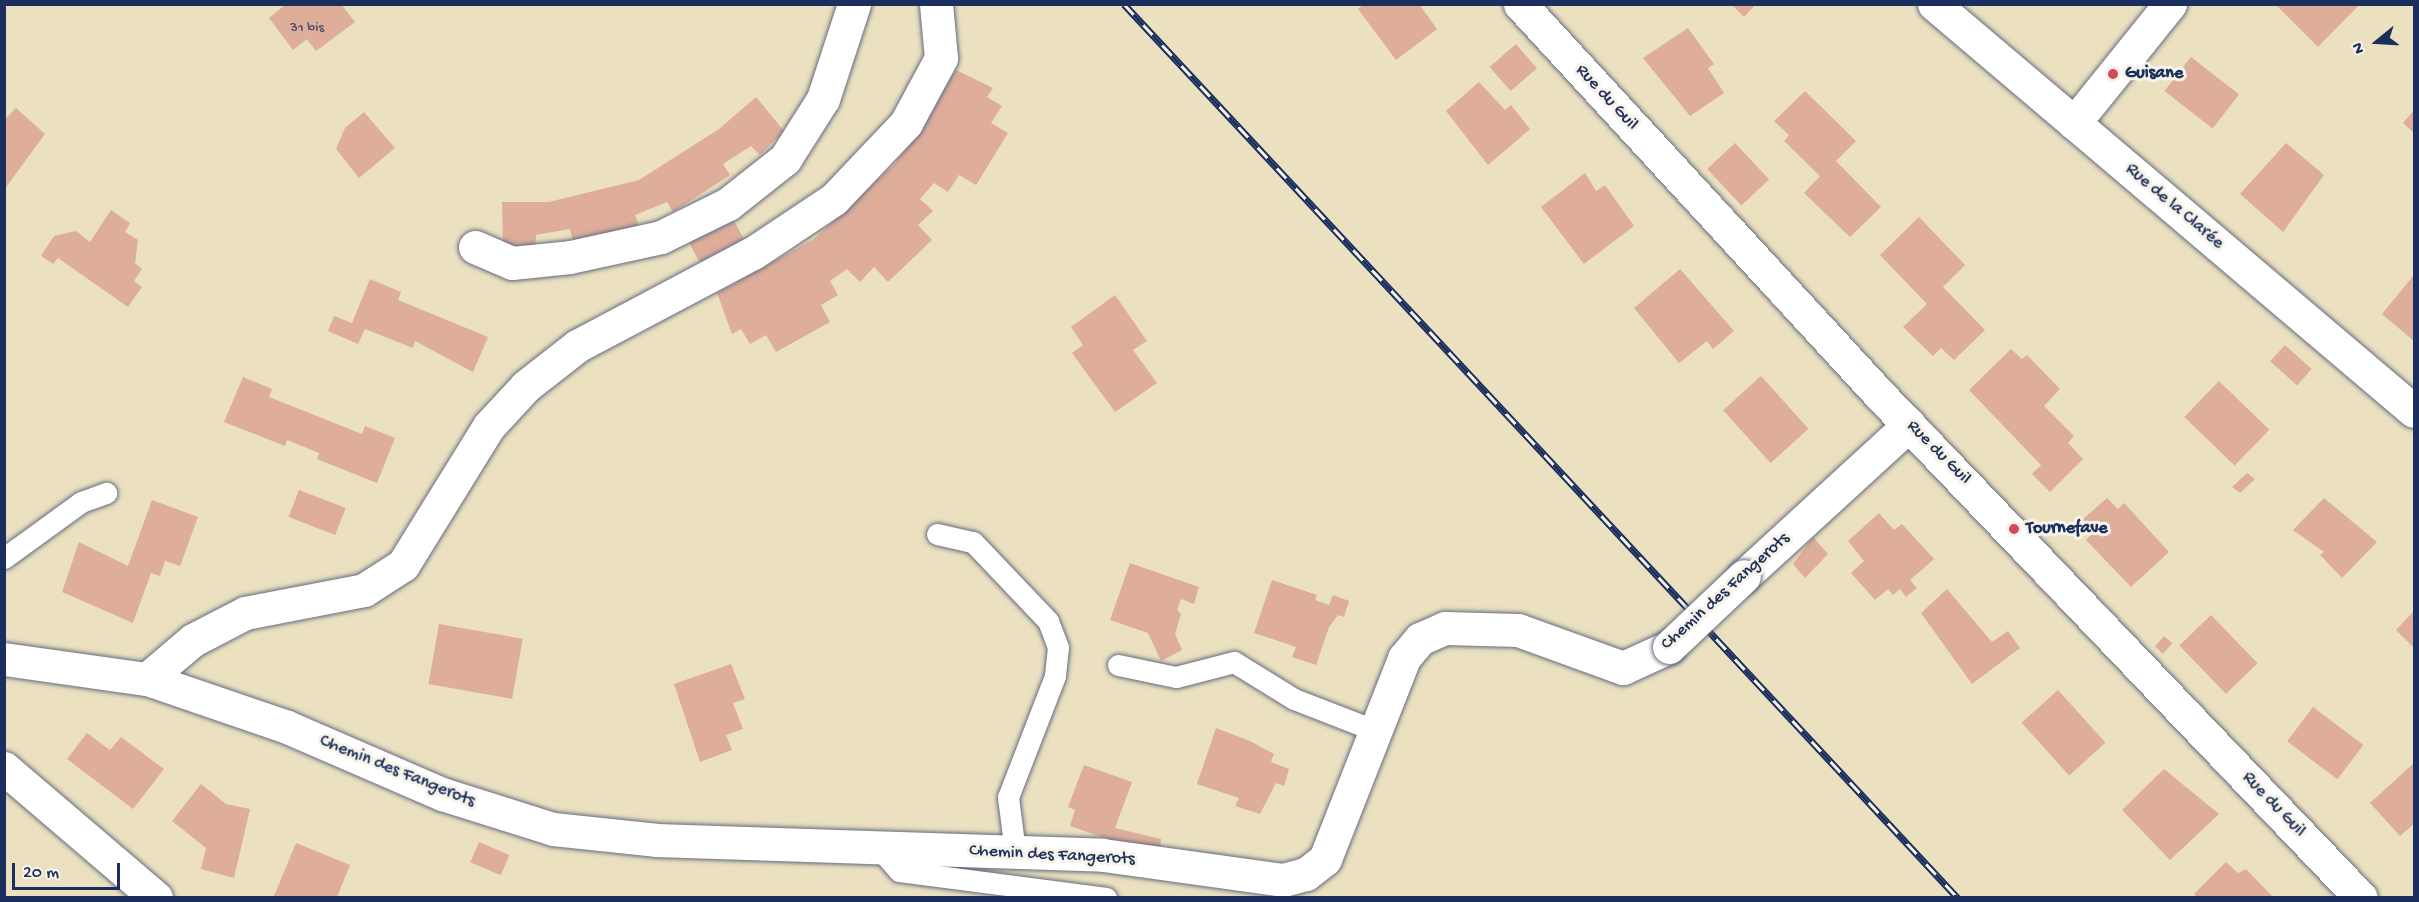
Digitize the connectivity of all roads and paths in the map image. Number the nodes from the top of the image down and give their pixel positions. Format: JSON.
{"nodes":[{"id":1,"x":854,"y":4,"type":"edge"},
{"id":2,"x":936,"y":4,"type":"edge"},
{"id":3,"x":1520,"y":4,"type":"edge"},
{"id":4,"x":1934,"y":4,"type":"edge"},
{"id":5,"x":2170,"y":4,"type":"edge"},
{"id":6,"x":2074,"y":123,"type":"junction"},
{"id":7,"x":475,"y":247,"type":"dead end"},
{"id":8,"x":2415,"y":411,"type":"edge"},
{"id":9,"x":1909,"y":425,"type":"junction"},
{"id":10,"x":106,"y":493,"type":"dead end"},
{"id":11,"x":937,"y":534,"type":"dead end"},
{"id":12,"x":4,"y":558,"type":"edge"},
{"id":13,"x":4,"y":659,"type":"edge"},
{"id":14,"x":1118,"y":665,"type":"dead end"},
{"id":15,"x":147,"y":679,"type":"junction"},
{"id":16,"x":1374,"y":730,"type":"junction"},
{"id":17,"x":4,"y":768,"type":"edge"},
{"id":18,"x":879,"y":848,"type":"junction"},
{"id":19,"x":1015,"y":852,"type":"junction"},
{"id":20,"x":156,"y":897,"type":"edge"},
{"id":21,"x":1106,"y":897,"type":"edge"},
{"id":22,"x":2361,"y":897,"type":"edge"}],
"edges":[{"from":1,"to":7,"type":"street"},
{"from":2,"to":15,"type":"street"},
{"from":3,"to":9,"type":"street","name":"Rue du Guil"},
{"from":4,"to":6,"type":"street","name":"Rue de la Clarée"},
{"from":5,"to":6,"type":"street"},
{"from":6,"to":8,"type":"street","name":"Rue de la Clarée"},
{"from":9,"to":16,"type":"street","name":"Chemin des Fangerots","bridge":true},
{"from":9,"to":22,"type":"street","name":"Rue du Guil"},
{"from":10,"to":12,"type":"lane"},
{"from":11,"to":19,"type":"lane"},
{"from":13,"to":15,"type":"street","name":"Chemin des Fangerots"},
{"from":14,"to":16,"type":"lane"},
{"from":15,"to":18,"type":"street","name":"Chemin des Fangerots"},
{"from":16,"to":19,"type":"street","name":"Chemin des Fangerots"},
{"from":17,"to":20,"type":"street"},
{"from":18,"to":19,"type":"street","name":"Chemin des Fangerots"},
{"from":18,"to":21,"type":"lane"}]}
